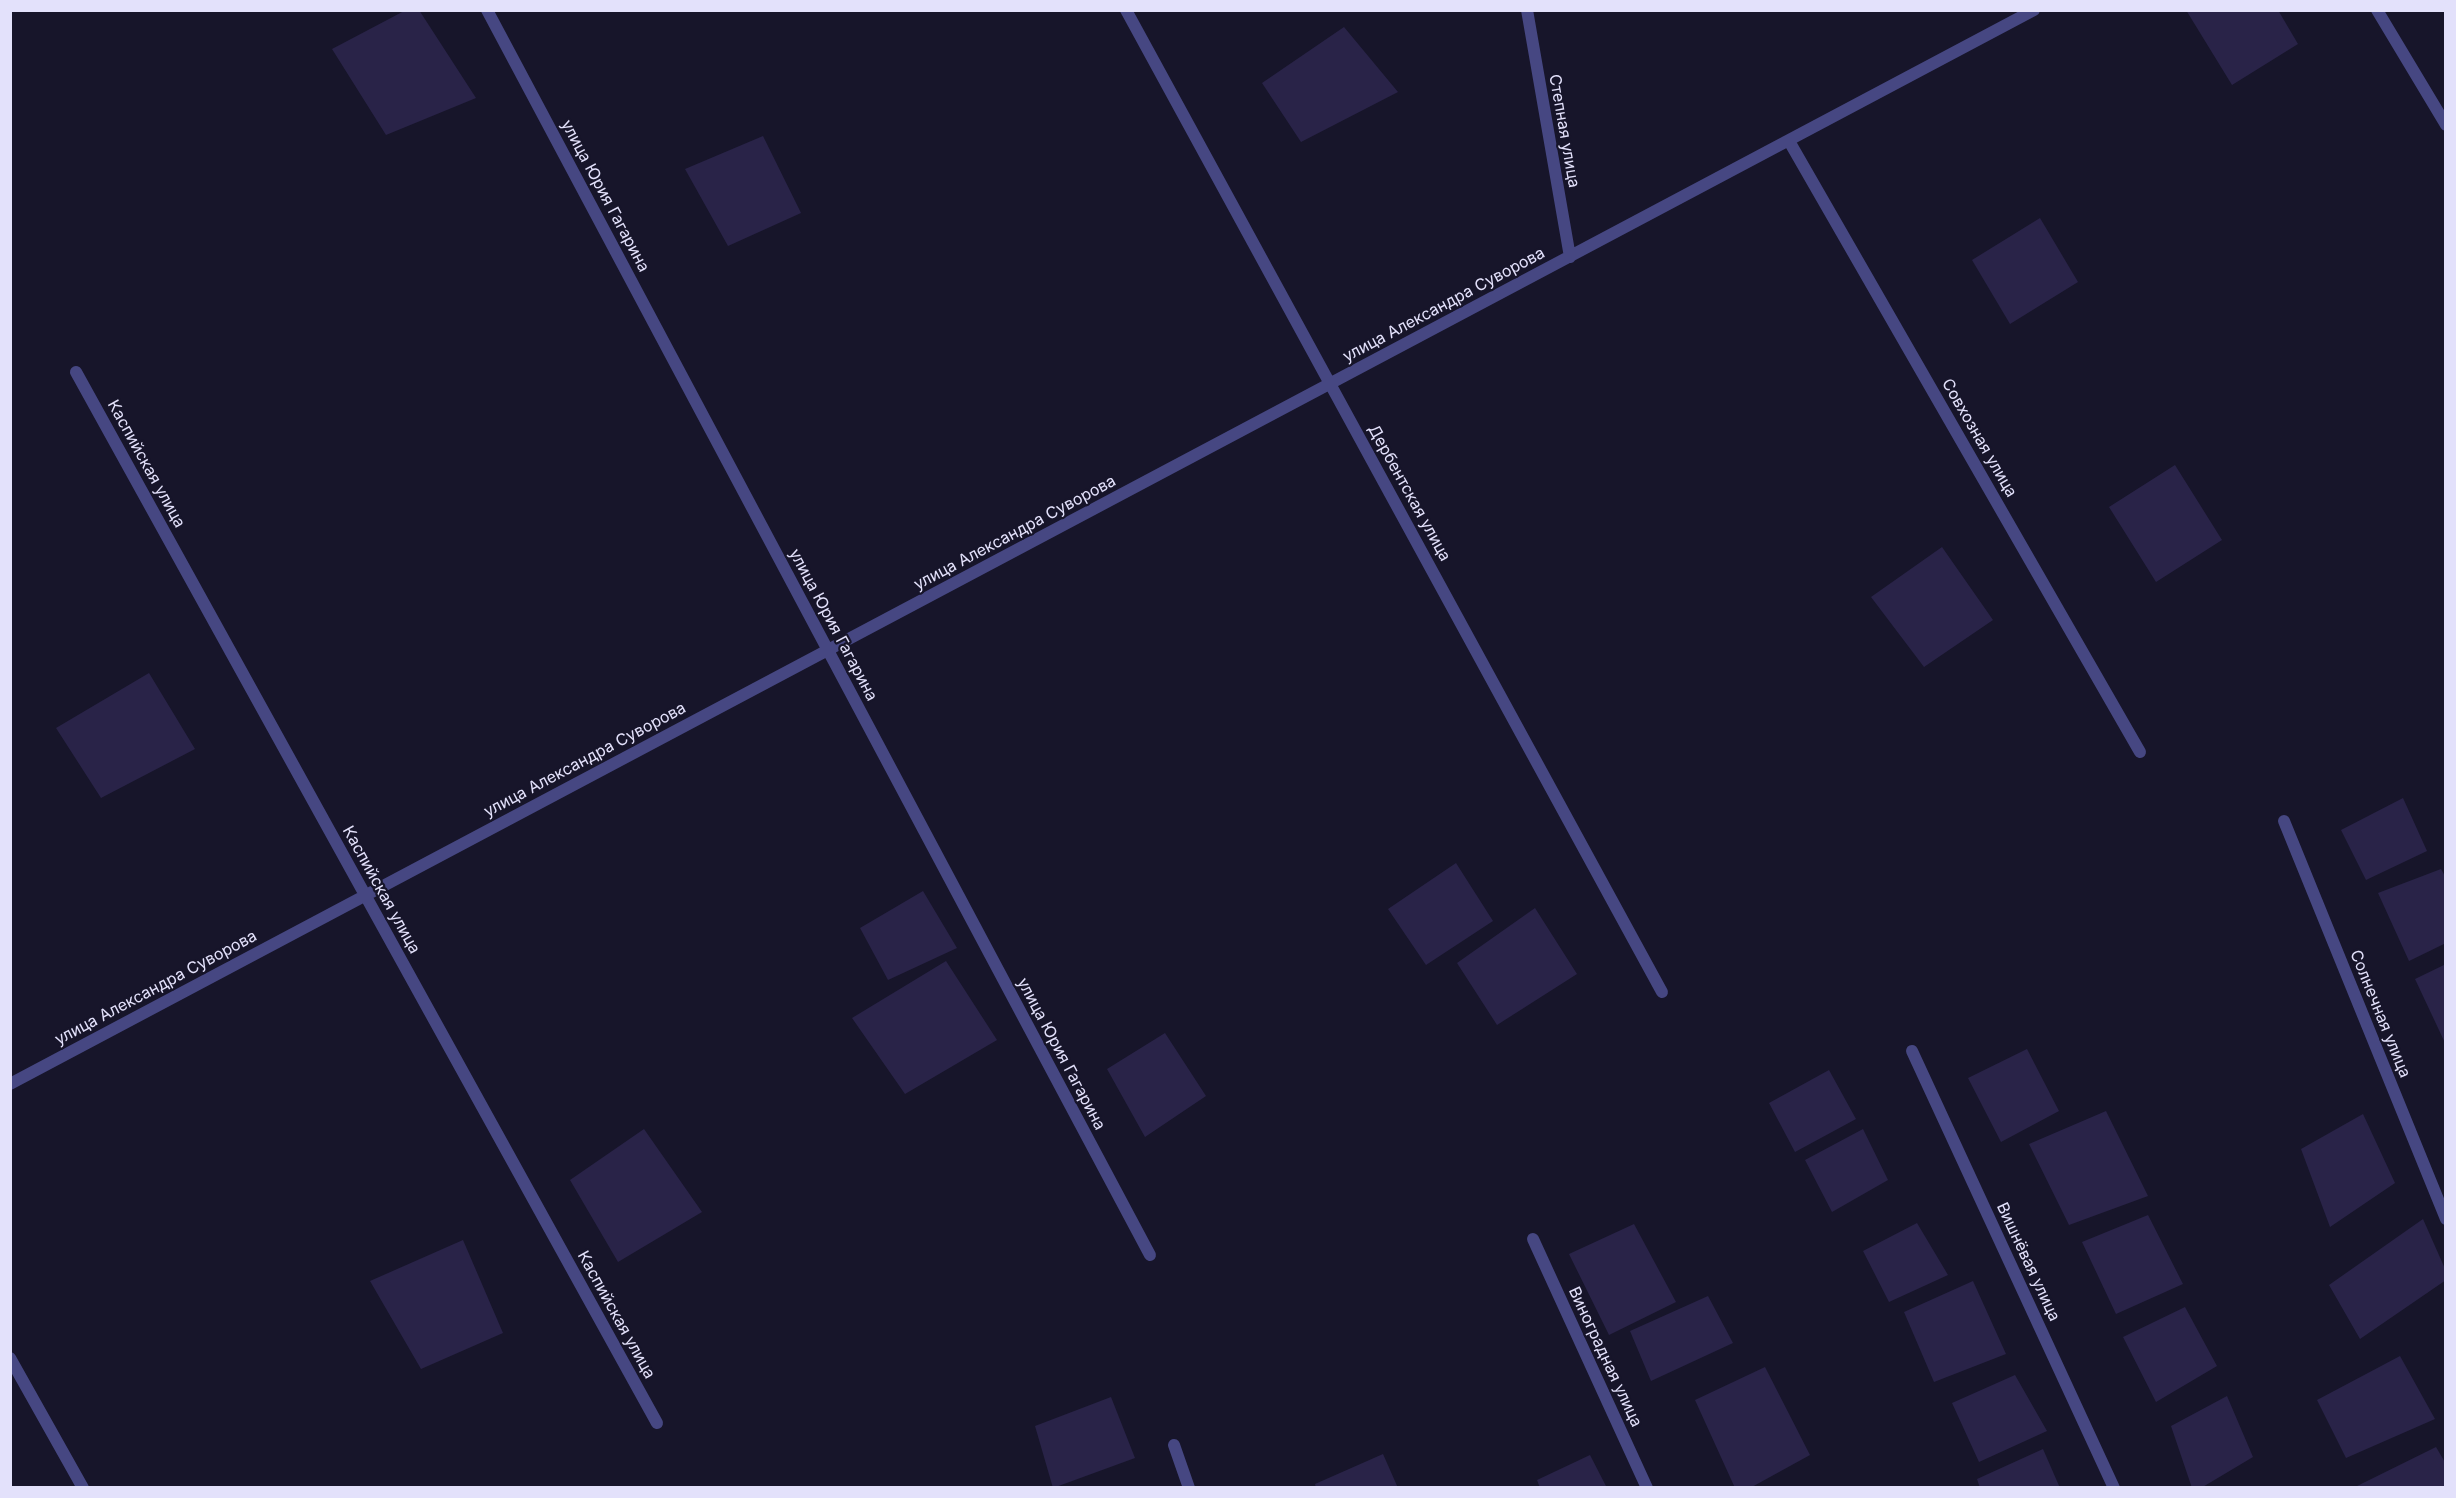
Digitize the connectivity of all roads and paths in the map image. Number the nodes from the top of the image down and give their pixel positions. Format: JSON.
{"nodes":[{"id":1,"x":487,"y":10,"type":"edge"},
{"id":2,"x":1126,"y":10,"type":"edge"},
{"id":3,"x":1527,"y":10,"type":"edge"},
{"id":4,"x":2034,"y":10,"type":"edge"},
{"id":5,"x":2376,"y":10,"type":"edge"},
{"id":6,"x":2445,"y":126,"type":"edge"},
{"id":7,"x":1789,"y":141,"type":"junction"},
{"id":8,"x":1570,"y":257,"type":"junction"},
{"id":9,"x":76,"y":372,"type":"dead end"},
{"id":10,"x":1330,"y":384,"type":"junction"},
{"id":11,"x":828,"y":650,"type":"junction"},
{"id":12,"x":2140,"y":752,"type":"dead end"},
{"id":13,"x":2284,"y":821,"type":"dead end"},
{"id":14,"x":366,"y":896,"type":"junction"},
{"id":15,"x":1662,"y":992,"type":"dead end"},
{"id":16,"x":1912,"y":1051,"type":"dead end"},
{"id":17,"x":10,"y":1084,"type":"edge"},
{"id":18,"x":2445,"y":1219,"type":"edge"},
{"id":19,"x":1533,"y":1239,"type":"dead end"},
{"id":20,"x":1150,"y":1255,"type":"dead end"},
{"id":21,"x":10,"y":1358,"type":"edge"},
{"id":22,"x":657,"y":1423,"type":"dead end"},
{"id":23,"x":1174,"y":1445,"type":"dead end"},
{"id":24,"x":82,"y":1488,"type":"edge"},
{"id":25,"x":1189,"y":1488,"type":"edge"},
{"id":26,"x":1647,"y":1488,"type":"edge"},
{"id":27,"x":2114,"y":1488,"type":"edge"}],
"edges":[{"from":1,"to":11,"type":"street","name":"улица Юрия Гагарина"},
{"from":2,"to":10,"type":"street","name":"Дербентская улица"},
{"from":3,"to":8,"type":"street","name":"Степная улица"},
{"from":4,"to":7,"type":"street","name":"улица Александра Суворова"},
{"from":5,"to":6,"type":"street"},
{"from":7,"to":8,"type":"street","name":"улица Александра Суворова"},
{"from":7,"to":12,"type":"street","name":"Совхозная улица"},
{"from":8,"to":10,"type":"street","name":"улица Александра Суворова"},
{"from":9,"to":14,"type":"street","name":"Каспийская улица"},
{"from":10,"to":11,"type":"street","name":"улица Александра Суворова"},
{"from":10,"to":15,"type":"street","name":"Дербентская улица"},
{"from":11,"to":14,"type":"street","name":"улица Александра Суворова"},
{"from":11,"to":20,"type":"street","name":"улица Юрия Гагарина"},
{"from":13,"to":18,"type":"street","name":"Солнечная улица"},
{"from":14,"to":17,"type":"street","name":"улица Александра Суворова"},
{"from":14,"to":22,"type":"street","name":"Каспийская улица"},
{"from":16,"to":27,"type":"street","name":"Вишнёвая улица"},
{"from":19,"to":26,"type":"street","name":"Виноградная улица"},
{"from":21,"to":24,"type":"street"},
{"from":23,"to":25,"type":"street"}]}
